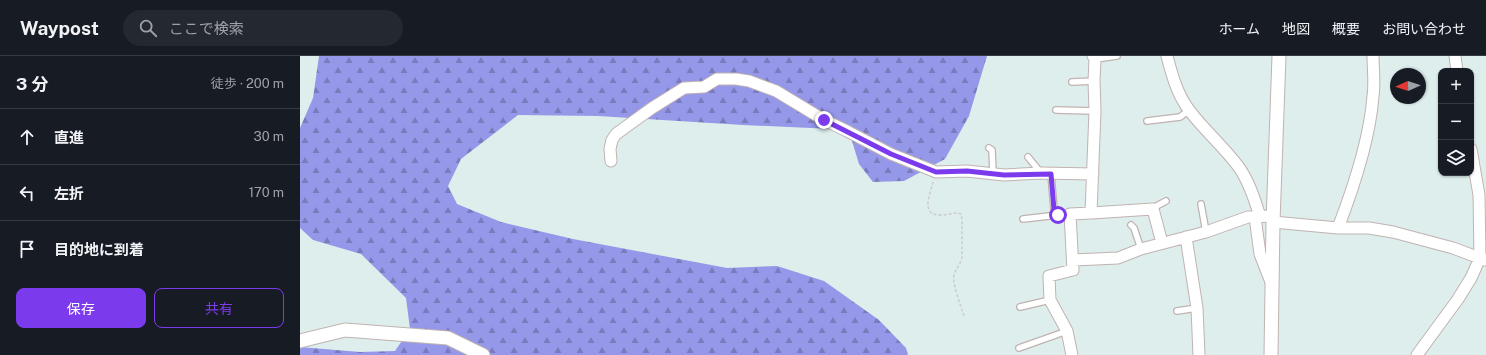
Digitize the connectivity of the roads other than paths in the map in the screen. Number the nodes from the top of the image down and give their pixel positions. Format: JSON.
{"nodes":[{"id":1,"x":1117,"y":56,"type":"edge"},
{"id":2,"x":1168,"y":56,"type":"edge"},
{"id":3,"x":1279,"y":56,"type":"edge"},
{"id":4,"x":1373,"y":56,"type":"edge"},
{"id":5,"x":1455,"y":56,"type":"edge"},
{"id":6,"x":1094,"y":58,"type":"edge"},
{"id":7,"x":1457,"y":68,"type":"edge"},
{"id":8,"x":1094,"y":81,"type":"junction"},
{"id":9,"x":1072,"y":82,"type":"dead end"},
{"id":10,"x":1056,"y":110,"type":"dead end"},
{"id":11,"x":1189,"y":110,"type":"junction"},
{"id":12,"x":1096,"y":111,"type":"junction"},
{"id":13,"x":1147,"y":121,"type":"dead end"},
{"id":14,"x":989,"y":148,"type":"dead end"},
{"id":15,"x":1028,"y":157,"type":"dead end"},
{"id":16,"x":611,"y":161,"type":"dead end"},
{"id":17,"x":1474,"y":166,"type":"edge"},
{"id":18,"x":993,"y":174,"type":"junction"},
{"id":19,"x":1046,"y":174,"type":"junction"},
{"id":20,"x":1093,"y":174,"type":"junction"},
{"id":21,"x":1166,"y":200,"type":"dead end"},
{"id":22,"x":1201,"y":204,"type":"dead end"},
{"id":23,"x":1151,"y":210,"type":"junction"},
{"id":24,"x":1091,"y":213,"type":"junction"},
{"id":25,"x":1070,"y":214,"type":"junction"},
{"id":26,"x":1058,"y":215,"type":"junction"},
{"id":27,"x":1265,"y":218,"type":"junction"},
{"id":28,"x":1023,"y":219,"type":"dead end"},
{"id":29,"x":1131,"y":225,"type":"dead end"},
{"id":30,"x":1338,"y":228,"type":"junction"},
{"id":31,"x":1206,"y":232,"type":"junction"},
{"id":32,"x":1186,"y":237,"type":"junction"},
{"id":33,"x":1162,"y":243,"type":"junction"},
{"id":34,"x":1141,"y":249,"type":"junction"},
{"id":35,"x":1483,"y":259,"type":"edge"},
{"id":36,"x":1073,"y":260,"type":"junction"},
{"id":37,"x":1272,"y":286,"type":"junction"},
{"id":38,"x":1050,"y":300,"type":"junction"},
{"id":39,"x":1020,"y":307,"type":"dead end"},
{"id":40,"x":1197,"y":308,"type":"junction"},
{"id":41,"x":1177,"y":311,"type":"dead end"},
{"id":42,"x":1067,"y":331,"type":"junction"},
{"id":43,"x":300,"y":341,"type":"edge"},
{"id":44,"x":1019,"y":348,"type":"dead end"},
{"id":45,"x":483,"y":355,"type":"edge"},
{"id":46,"x":1072,"y":355,"type":"edge"},
{"id":47,"x":1199,"y":355,"type":"edge"},
{"id":48,"x":1271,"y":355,"type":"edge"},
{"id":49,"x":1417,"y":355,"type":"edge"}],
"edges":[{"from":1,"to":6,"type":"lane"},
{"from":2,"to":11,"type":"street"},
{"from":3,"to":27,"type":"street"},
{"from":4,"to":30,"type":"street"},
{"from":5,"to":7,"type":"street"},
{"from":6,"to":8,"type":"street"},
{"from":8,"to":9,"type":"lane"},
{"from":8,"to":12,"type":"street"},
{"from":10,"to":12,"type":"lane"},
{"from":11,"to":13,"type":"lane"},
{"from":11,"to":27,"type":"street"},
{"from":12,"to":20,"type":"street"},
{"from":14,"to":18,"type":"lane"},
{"from":15,"to":19,"type":"lane"},
{"from":16,"to":18,"type":"street"},
{"from":17,"to":35,"type":"street"},
{"from":18,"to":19,"type":"street"},
{"from":19,"to":20,"type":"street"},
{"from":19,"to":26,"type":"lane"},
{"from":20,"to":24,"type":"street"},
{"from":21,"to":23,"type":"lane"},
{"from":22,"to":31,"type":"lane"},
{"from":23,"to":24,"type":"street"},
{"from":23,"to":33,"type":"street"},
{"from":24,"to":25,"type":"street"},
{"from":25,"to":26,"type":"lane"},
{"from":25,"to":36,"type":"street"},
{"from":26,"to":28,"type":"lane"},
{"from":27,"to":30,"type":"street"},
{"from":27,"to":31,"type":"street"},
{"from":27,"to":37,"type":"street"},
{"from":27,"to":37,"type":"street"},
{"from":29,"to":34,"type":"lane"},
{"from":30,"to":35,"type":"street"},
{"from":31,"to":32,"type":"street"},
{"from":32,"to":33,"type":"street"},
{"from":32,"to":40,"type":"street"},
{"from":33,"to":34,"type":"street"},
{"from":34,"to":36,"type":"street"},
{"from":35,"to":49,"type":"street"},
{"from":36,"to":38,"type":"street"},
{"from":37,"to":48,"type":"street"},
{"from":38,"to":39,"type":"lane"},
{"from":38,"to":42,"type":"street"},
{"from":40,"to":41,"type":"lane"},
{"from":40,"to":47,"type":"street"},
{"from":42,"to":44,"type":"lane"},
{"from":42,"to":46,"type":"street"},
{"from":43,"to":45,"type":"street"}]}
